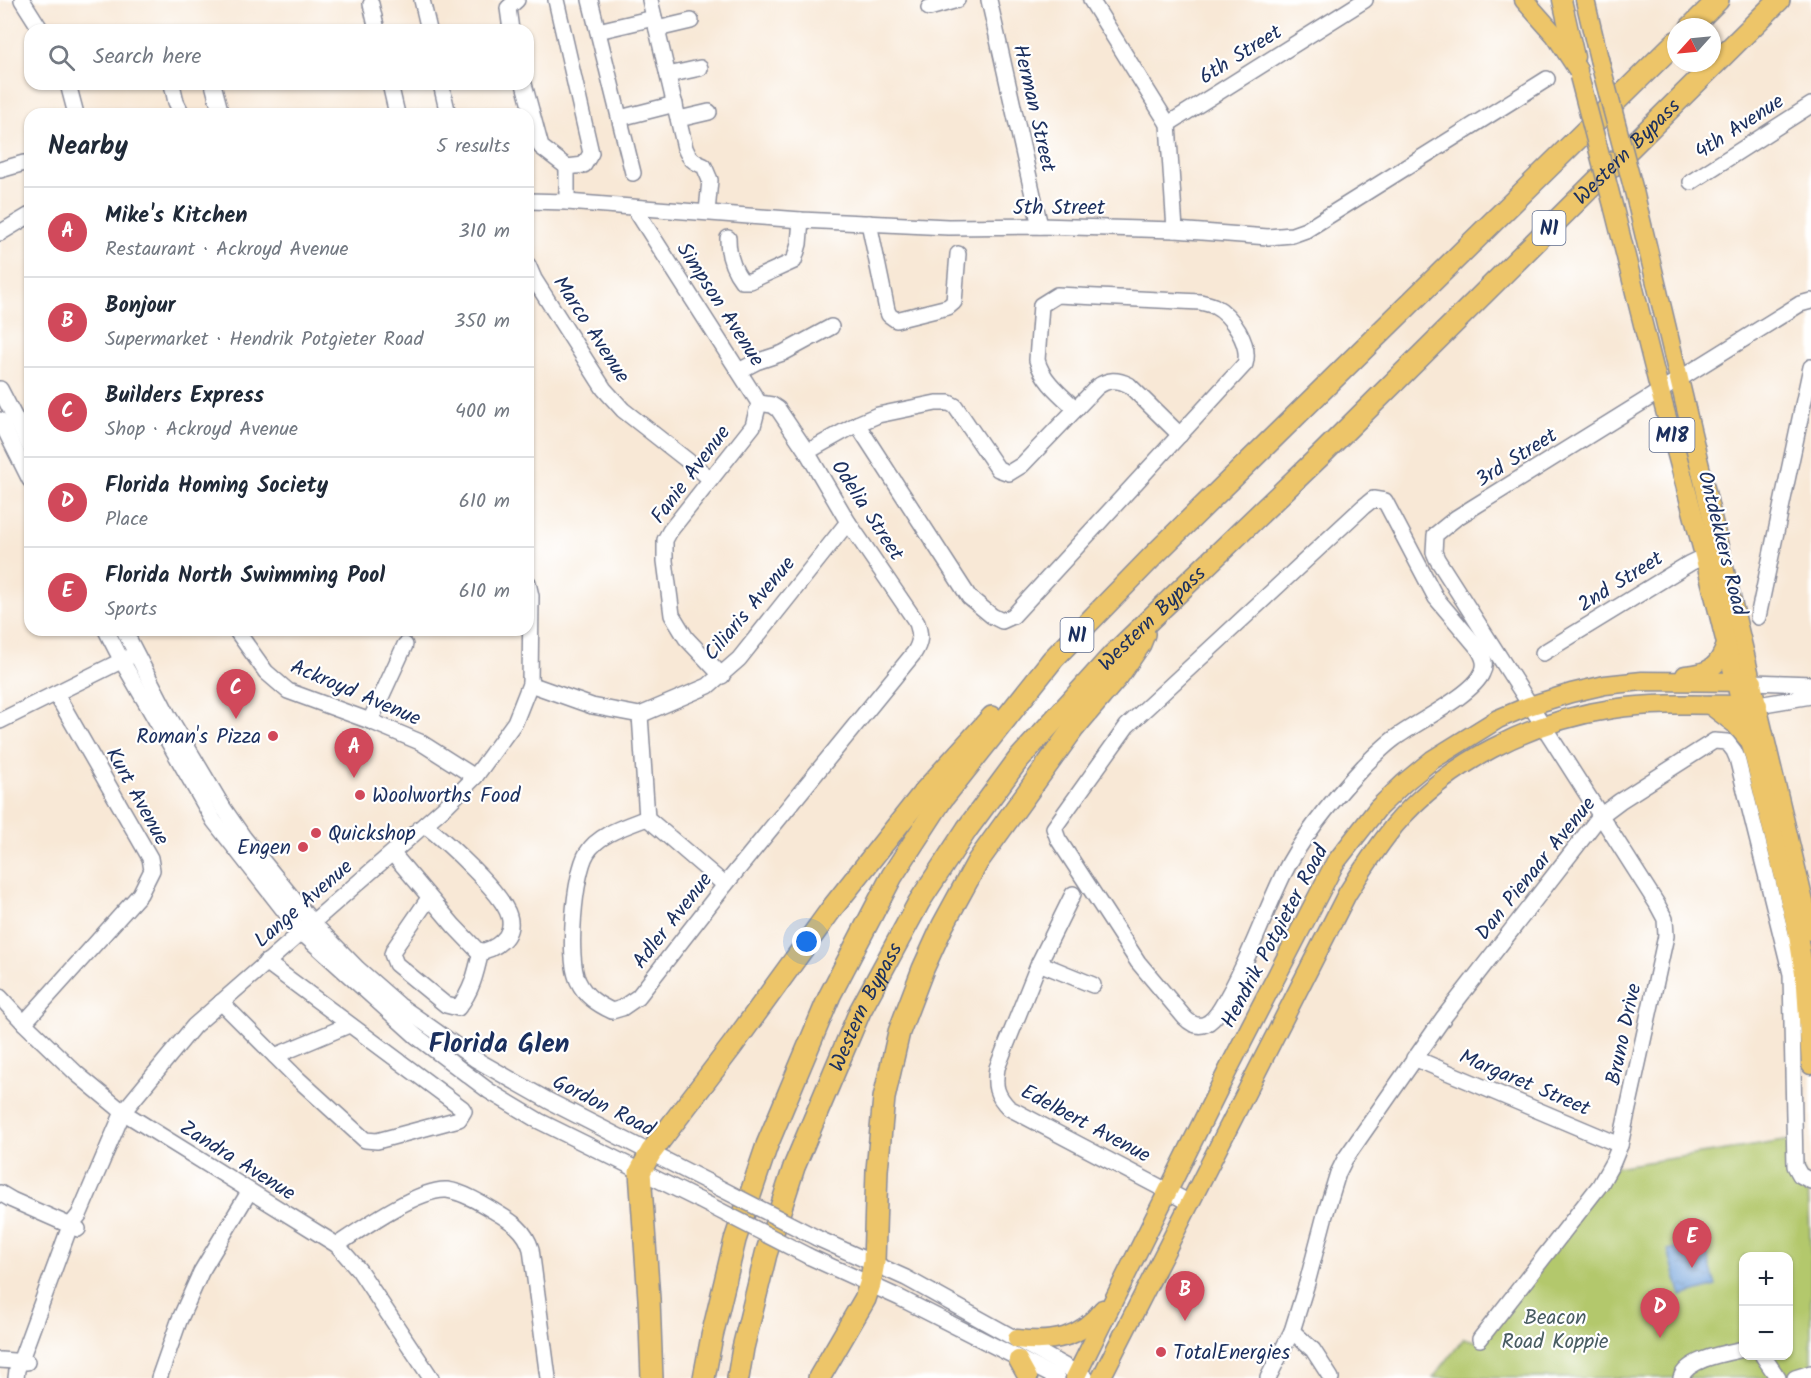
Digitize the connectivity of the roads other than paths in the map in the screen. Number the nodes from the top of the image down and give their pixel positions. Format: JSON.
{"nodes":[{"id":1,"x":22,"y":0,"type":"edge"},
{"id":2,"x":422,"y":0,"type":"edge"},
{"id":3,"x":517,"y":0,"type":"edge"},
{"id":4,"x":556,"y":0,"type":"edge"},
{"id":5,"x":590,"y":0,"type":"edge"},
{"id":6,"x":650,"y":0,"type":"edge"},
{"id":7,"x":957,"y":0,"type":"edge"},
{"id":8,"x":989,"y":0,"type":"edge"},
{"id":9,"x":1091,"y":0,"type":"edge"},
{"id":10,"x":1365,"y":0,"type":"edge"},
{"id":11,"x":1524,"y":0,"type":"edge"},
{"id":12,"x":1562,"y":0,"type":"edge"},
{"id":13,"x":1585,"y":0,"type":"edge"},
{"id":14,"x":1718,"y":0,"type":"edge"},
{"id":15,"x":1779,"y":0,"type":"edge"},
{"id":16,"x":371,"y":4,"type":"dead end"},
{"id":17,"x":929,"y":8,"type":"dead end"},
{"id":18,"x":1700,"y":18,"type":"edge"},
{"id":19,"x":691,"y":21,"type":"dead end"},
{"id":20,"x":37,"y":24,"type":"edge"},
{"id":21,"x":376,"y":24,"type":"edge"},
{"id":22,"x":428,"y":24,"type":"edge"},
{"id":23,"x":510,"y":24,"type":"edge"},
{"id":24,"x":656,"y":24,"type":"junction"},
{"id":25,"x":598,"y":31,"type":"junction"},
{"id":26,"x":1667,"y":51,"type":"edge"},
{"id":27,"x":700,"y":68,"type":"dead end"},
{"id":28,"x":1579,"y":73,"type":"junction"},
{"id":29,"x":668,"y":75,"type":"junction"},
{"id":30,"x":1547,"y":79,"type":"dead end"},
{"id":31,"x":70,"y":90,"type":"edge"},
{"id":32,"x":173,"y":90,"type":"edge"},
{"id":33,"x":215,"y":90,"type":"edge"},
{"id":34,"x":391,"y":90,"type":"edge"},
{"id":35,"x":442,"y":90,"type":"edge"},
{"id":36,"x":526,"y":90,"type":"edge"},
{"id":37,"x":675,"y":104,"type":"junction"},
{"id":38,"x":1811,"y":105,"type":"edge"},
{"id":39,"x":74,"y":108,"type":"edge"},
{"id":40,"x":179,"y":108,"type":"edge"},
{"id":41,"x":219,"y":108,"type":"edge"},
{"id":42,"x":396,"y":108,"type":"edge"},
{"id":43,"x":447,"y":108,"type":"edge"},
{"id":44,"x":530,"y":108,"type":"edge"},
{"id":45,"x":709,"y":112,"type":"dead end"},
{"id":46,"x":620,"y":118,"type":"junction"},
{"id":47,"x":679,"y":119,"type":"junction"},
{"id":48,"x":534,"y":121,"type":"edge"},
{"id":49,"x":1168,"y":124,"type":"junction"},
{"id":50,"x":24,"y":163,"type":"edge"},
{"id":51,"x":567,"y":167,"type":"junction"},
{"id":52,"x":0,"y":170,"type":"edge"},
{"id":53,"x":633,"y":173,"type":"dead end"},
{"id":54,"x":1690,"y":182,"type":"dead end"},
{"id":55,"x":534,"y":201,"type":"edge"},
{"id":56,"x":567,"y":202,"type":"junction"},
{"id":57,"x":635,"y":208,"type":"junction"},
{"id":58,"x":706,"y":212,"type":"junction"},
{"id":59,"x":24,"y":219,"type":"edge"},
{"id":60,"x":801,"y":220,"type":"junction"},
{"id":61,"x":869,"y":223,"type":"junction"},
{"id":62,"x":1040,"y":226,"type":"junction"},
{"id":63,"x":1175,"y":230,"type":"junction"},
{"id":64,"x":0,"y":233,"type":"edge"},
{"id":65,"x":729,"y":238,"type":"dead end"},
{"id":66,"x":958,"y":254,"type":"dead end"},
{"id":67,"x":534,"y":279,"type":"edge"},
{"id":68,"x":1811,"y":301,"type":"edge"},
{"id":69,"x":831,"y":327,"type":"dead end"},
{"id":70,"x":1811,"y":367,"type":"edge"},
{"id":71,"x":739,"y":371,"type":"junction"},
{"id":72,"x":1679,"y":379,"type":"junction"},
{"id":73,"x":0,"y":389,"type":"edge"},
{"id":74,"x":1660,"y":392,"type":"junction"},
{"id":75,"x":759,"y":403,"type":"junction"},
{"id":76,"x":1076,"y":409,"type":"junction"},
{"id":77,"x":0,"y":420,"type":"edge"},
{"id":78,"x":857,"y":424,"type":"junction"},
{"id":79,"x":24,"y":435,"type":"edge"},
{"id":80,"x":1180,"y":435,"type":"junction"},
{"id":81,"x":807,"y":452,"type":"junction"},
{"id":82,"x":24,"y":468,"type":"edge"},
{"id":83,"x":711,"y":479,"type":"junction"},
{"id":84,"x":848,"y":522,"type":"junction"},
{"id":85,"x":1713,"y":552,"type":"junction"},
{"id":86,"x":1455,"y":587,"type":"junction"},
{"id":87,"x":1436,"y":598,"type":"junction"},
{"id":88,"x":1758,"y":617,"type":"dead end"},
{"id":89,"x":1150,"y":620,"type":"junction"},
{"id":90,"x":109,"y":636,"type":"edge"},
{"id":91,"x":127,"y":636,"type":"edge"},
{"id":92,"x":240,"y":636,"type":"edge"},
{"id":93,"x":531,"y":636,"type":"edge"},
{"id":94,"x":405,"y":645,"type":"dead end"},
{"id":95,"x":1726,"y":645,"type":"junction"},
{"id":96,"x":136,"y":653,"type":"junction"},
{"id":97,"x":914,"y":653,"type":"joint"},
{"id":98,"x":1543,"y":653,"type":"dead end"},
{"id":99,"x":1053,"y":659,"type":"junction"},
{"id":100,"x":122,"y":661,"type":"junction"},
{"id":101,"x":722,"y":676,"type":"junction"},
{"id":102,"x":1642,"y":681,"type":"junction"},
{"id":103,"x":1744,"y":682,"type":"junction"},
{"id":104,"x":530,"y":684,"type":"junction"},
{"id":105,"x":1811,"y":684,"type":"edge"},
{"id":106,"x":56,"y":694,"type":"junction"},
{"id":107,"x":1811,"y":696,"type":"edge"},
{"id":108,"x":1710,"y":705,"type":"junction"},
{"id":109,"x":1750,"y":705,"type":"junction"},
{"id":110,"x":1529,"y":706,"type":"junction"},
{"id":111,"x":640,"y":715,"type":"junction"},
{"id":112,"x":0,"y":721,"type":"edge"},
{"id":113,"x":370,"y":721,"type":"junction"},
{"id":114,"x":1543,"y":726,"type":"junction"},
{"id":115,"x":1750,"y":741,"type":"junction"},
{"id":116,"x":474,"y":777,"type":"junction"},
{"id":117,"x":1600,"y":816,"type":"junction"},
{"id":118,"x":647,"y":818,"type":"junction"},
{"id":119,"x":425,"y":825,"type":"junction"},
{"id":120,"x":393,"y":854,"type":"junction"},
{"id":121,"x":725,"y":885,"type":"junction"},
{"id":122,"x":1073,"y":894,"type":"dead end"},
{"id":123,"x":429,"y":898,"type":"junction"},
{"id":124,"x":306,"y":927,"type":"junction"},
{"id":125,"x":1811,"y":931,"type":"edge"},
{"id":126,"x":481,"y":951,"type":"junction"},
{"id":127,"x":266,"y":962,"type":"junction"},
{"id":128,"x":1039,"y":963,"type":"junction"},
{"id":129,"x":1093,"y":985,"type":"dead end"},
{"id":130,"x":0,"y":997,"type":"edge"},
{"id":131,"x":221,"y":1002,"type":"junction"},
{"id":132,"x":24,"y":1023,"type":"junction"},
{"id":133,"x":349,"y":1025,"type":"junction"},
{"id":134,"x":275,"y":1056,"type":"junction"},
{"id":135,"x":1414,"y":1058,"type":"junction"},
{"id":136,"x":1811,"y":1065,"type":"edge"},
{"id":137,"x":123,"y":1112,"type":"junction"},
{"id":138,"x":1620,"y":1144,"type":"junction"},
{"id":139,"x":651,"y":1152,"type":"junction"},
{"id":140,"x":640,"y":1172,"type":"junction"},
{"id":141,"x":1811,"y":1181,"type":"edge"},
{"id":142,"x":1168,"y":1190,"type":"junction"},
{"id":143,"x":249,"y":1192,"type":"junction"},
{"id":144,"x":0,"y":1193,"type":"edge"},
{"id":145,"x":1190,"y":1203,"type":"junction"},
{"id":146,"x":76,"y":1224,"type":"junction"},
{"id":147,"x":337,"y":1245,"type":"junction"},
{"id":148,"x":874,"y":1262,"type":"junction"},
{"id":149,"x":1126,"y":1273,"type":"junction"},
{"id":150,"x":870,"y":1284,"type":"junction"},
{"id":151,"x":1292,"y":1331,"type":"junction"},
{"id":152,"x":1017,"y":1339,"type":"junction"},
{"id":153,"x":1479,"y":1339,"type":"dead end"},
{"id":154,"x":1739,"y":1350,"type":"edge"},
{"id":155,"x":0,"y":1360,"type":"edge"},
{"id":156,"x":1018,"y":1360,"type":"junction"},
{"id":157,"x":1766,"y":1360,"type":"edge"},
{"id":158,"x":0,"y":1367,"type":"edge"},
{"id":159,"x":21,"y":1370,"type":"edge"},
{"id":160,"x":1811,"y":1373,"type":"edge"},
{"id":161,"x":1080,"y":1376,"type":"edge"},
{"id":162,"x":159,"y":1378,"type":"edge"},
{"id":163,"x":431,"y":1378,"type":"edge"},
{"id":164,"x":548,"y":1378,"type":"edge"},
{"id":165,"x":652,"y":1378,"type":"edge"},
{"id":166,"x":704,"y":1378,"type":"edge"},
{"id":167,"x":738,"y":1378,"type":"edge"},
{"id":168,"x":819,"y":1378,"type":"edge"},
{"id":169,"x":1028,"y":1378,"type":"edge"},
{"id":170,"x":1057,"y":1378,"type":"edge"},
{"id":171,"x":1101,"y":1378,"type":"edge"},
{"id":172,"x":1268,"y":1378,"type":"edge"},
{"id":173,"x":1331,"y":1378,"type":"edge"},
{"id":174,"x":1680,"y":1378,"type":"edge"},
{"id":175,"x":1778,"y":1378,"type":"edge"},
{"id":176,"x":1795,"y":1378,"type":"edge"}],
"edges":[{"from":1,"to":20,"type":"street"},
{"from":2,"to":22,"type":"street"},
{"from":3,"to":23,"type":"street"},
{"from":4,"to":51,"type":"street"},
{"from":5,"to":25,"type":"street"},
{"from":6,"to":24,"type":"street"},
{"from":7,"to":17,"type":"street"},
{"from":8,"to":62,"type":"street","name":"Herman Street"},
{"from":9,"to":49,"type":"street"},
{"from":10,"to":49,"type":"street","name":"6th Street"},
{"from":11,"to":28,"type":"main road"},
{"from":12,"to":28,"type":"main road","name":"Ontdekkers Road","number":"M18"},
{"from":13,"to":72,"type":"main road","name":"Ontdekkers Road","number":"M18","bridge":true},
{"from":14,"to":18,"type":"highway"},
{"from":15,"to":89,"type":"highway","name":"Western Bypass","number":"N1"},
{"from":16,"to":21,"type":"street"},
{"from":19,"to":24,"type":"street"},
{"from":24,"to":25,"type":"street"},
{"from":24,"to":29,"type":"street"},
{"from":25,"to":46,"type":"street"},
{"from":26,"to":99,"type":"highway","name":"Western Bypass","number":"N1"},
{"from":27,"to":29,"type":"street"},
{"from":28,"to":74,"type":"main road","name":"Ontdekkers Road","number":"M18","bridge":true},
{"from":29,"to":37,"type":"street"},
{"from":30,"to":63,"type":"street","name":"5th Street"},
{"from":31,"to":39,"type":"street"},
{"from":32,"to":40,"type":"street"},
{"from":33,"to":41,"type":"street"},
{"from":34,"to":42,"type":"street"},
{"from":35,"to":43,"type":"street"},
{"from":36,"to":44,"type":"street"},
{"from":37,"to":46,"type":"street"},
{"from":37,"to":47,"type":"street"},
{"from":38,"to":54,"type":"street","name":"4th Avenue"},
{"from":45,"to":47,"type":"street"},
{"from":46,"to":53,"type":"street"},
{"from":47,"to":58,"type":"street"},
{"from":48,"to":51,"type":"street"},
{"from":49,"to":63,"type":"street"},
{"from":50,"to":52,"type":"street"},
{"from":51,"to":56,"type":"street"},
{"from":55,"to":56,"type":"street","name":"5th Street"},
{"from":56,"to":57,"type":"street","name":"5th Street"},
{"from":57,"to":58,"type":"street","name":"5th Street"},
{"from":57,"to":71,"type":"street","name":"Simpson Avenue"},
{"from":58,"to":60,"type":"street","name":"5th Street"},
{"from":59,"to":64,"type":"street"},
{"from":60,"to":61,"type":"street","name":"5th Street"},
{"from":60,"to":65,"type":"street"},
{"from":61,"to":62,"type":"street","name":"5th Street"},
{"from":61,"to":66,"type":"street"},
{"from":62,"to":63,"type":"street","name":"5th Street"},
{"from":67,"to":83,"type":"street","name":"Marco Avenue"},
{"from":68,"to":72,"type":"street","name":"3rd Street"},
{"from":69,"to":71,"type":"street"},
{"from":70,"to":88,"type":"street"},
{"from":71,"to":75,"type":"street","name":"Simpson Avenue"},
{"from":72,"to":74,"type":"street","name":"3rd Street"},
{"from":72,"to":85,"type":"main road","name":"Ontdekkers Road","number":"M18"},
{"from":73,"to":79,"type":"street"},
{"from":74,"to":85,"type":"main road","name":"Ontdekkers Road","number":"M18"},
{"from":74,"to":86,"type":"street","name":"3rd Street"},
{"from":75,"to":81,"type":"street","name":"Odelia Street"},
{"from":75,"to":83,"type":"street","name":"Fanie Avenue"},
{"from":76,"to":78,"type":"street"},
{"from":76,"to":80,"type":"street"},
{"from":76,"to":80,"type":"street"},
{"from":77,"to":82,"type":"street"},
{"from":78,"to":80,"type":"street"},
{"from":78,"to":81,"type":"street"},
{"from":81,"to":84,"type":"street","name":"Odelia Street"},
{"from":83,"to":101,"type":"street","name":"Fanie Avenue"},
{"from":84,"to":97,"type":"street","name":"Odelia Street"},
{"from":84,"to":101,"type":"street","name":"Ciliaris Avenue"},
{"from":85,"to":95,"type":"main road","name":"Ontdekkers Road","number":"M18"},
{"from":85,"to":98,"type":"street","name":"2nd Street"},
{"from":85,"to":103,"type":"main road","name":"Ontdekkers Road","number":"M18"},
{"from":86,"to":87,"type":"street"},
{"from":86,"to":110,"type":"street","name":"3rd Street"},
{"from":87,"to":87,"type":"street"},
{"from":89,"to":148,"type":"highway"},
{"from":89,"to":167,"type":"highway","name":"Western Bypass","number":"N1"},
{"from":90,"to":100,"type":"street","name":"Gordon Road"},
{"from":91,"to":96,"type":"street","name":"Gordon Road"},
{"from":92,"to":113,"type":"street","name":"Ackroyd Avenue"},
{"from":93,"to":104,"type":"street","name":"Lange Avenue"},
{"from":94,"to":113,"type":"street"},
{"from":95,"to":102,"type":"main road"},
{"from":95,"to":103,"type":"main road","name":"Ontdekkers Road","number":"M18"},
{"from":96,"to":100,"type":"street"},
{"from":96,"to":124,"type":"street","name":"Gordon Road"},
{"from":97,"to":121,"type":"street","name":"Adler Avenue"},
{"from":99,"to":139,"type":"highway"},
{"from":99,"to":166,"type":"highway","name":"Western Bypass","number":"N1"},
{"from":100,"to":106,"type":"street"},
{"from":100,"to":124,"type":"street","name":"Gordon Road"},
{"from":101,"to":111,"type":"street","name":"Ciliaris Avenue"},
{"from":102,"to":103,"type":"main road","name":"Hendrik Potgieter Road"},
{"from":102,"to":110,"type":"main road","name":"Hendrik Potgieter Road"},
{"from":103,"to":105,"type":"street"},
{"from":103,"to":109,"type":"main road","name":"Ontdekkers Road","number":"M18"},
{"from":104,"to":111,"type":"street"},
{"from":104,"to":116,"type":"street","name":"Lange Avenue"},
{"from":106,"to":112,"type":"street"},
{"from":106,"to":132,"type":"street","name":"Kurt Avenue"},
{"from":107,"to":109,"type":"street"},
{"from":108,"to":109,"type":"main road"},
{"from":108,"to":114,"type":"main road"},
{"from":108,"to":115,"type":"main road"},
{"from":109,"to":115,"type":"main road","name":"Ontdekkers Road","number":"M18"},
{"from":109,"to":125,"type":"main road","name":"Ontdekkers Road","number":"M18"},
{"from":110,"to":114,"type":"street","name":"3rd Street"},
{"from":110,"to":142,"type":"main road","name":"Hendrik Potgieter Road"},
{"from":111,"to":118,"type":"street"},
{"from":113,"to":116,"type":"street","name":"Ackroyd Avenue"},
{"from":114,"to":117,"type":"street","name":"Bruno Drive"},
{"from":114,"to":145,"type":"main road"},
{"from":115,"to":136,"type":"main road","name":"Ontdekkers Road","number":"M18"},
{"from":116,"to":119,"type":"street","name":"Lange Avenue"},
{"from":117,"to":135,"type":"street","name":"Dan Pienaar Avenue"},
{"from":117,"to":138,"type":"street","name":"Bruno Drive"},
{"from":117,"to":141,"type":"street","name":"Dan Pienaar Avenue"},
{"from":118,"to":121,"type":"street"},
{"from":118,"to":121,"type":"street","name":"Adler Avenue"},
{"from":119,"to":120,"type":"street","name":"Lange Avenue"},
{"from":119,"to":126,"type":"street"},
{"from":120,"to":123,"type":"street"},
{"from":120,"to":124,"type":"street","name":"Lange Avenue"},
{"from":122,"to":128,"type":"street","name":"Edelbert Avenue"},
{"from":123,"to":126,"type":"street"},
{"from":123,"to":126,"type":"street"},
{"from":124,"to":127,"type":"street","name":"Lange Avenue"},
{"from":124,"to":139,"type":"street","name":"Gordon Road"},
{"from":124,"to":140,"type":"street","name":"Gordon Road"},
{"from":127,"to":131,"type":"street","name":"Lange Avenue"},
{"from":127,"to":133,"type":"street"},
{"from":128,"to":129,"type":"street"},
{"from":128,"to":142,"type":"street","name":"Edelbert Avenue"},
{"from":130,"to":132,"type":"street","name":"Zandra Avenue"},
{"from":131,"to":134,"type":"street"},
{"from":131,"to":137,"type":"street","name":"Lange Avenue"},
{"from":132,"to":137,"type":"street","name":"Zandra Avenue"},
{"from":133,"to":134,"type":"street"},
{"from":133,"to":134,"type":"street"},
{"from":135,"to":138,"type":"street","name":"Margaret Street"},
{"from":135,"to":151,"type":"street","name":"Dan Pienaar Avenue"},
{"from":137,"to":143,"type":"street","name":"Zandra Avenue"},
{"from":137,"to":146,"type":"street","name":"Lange Avenue"},
{"from":138,"to":153,"type":"street","name":"Bruno Drive"},
{"from":139,"to":140,"type":"highway"},
{"from":139,"to":148,"type":"street","name":"Gordon Road","bridge":true},
{"from":140,"to":150,"type":"street","name":"Gordon Road","bridge":true},
{"from":140,"to":165,"type":"highway"},
{"from":142,"to":145,"type":"street","name":"Edelbert Avenue"},
{"from":142,"to":149,"type":"main road","name":"Hendrik Potgieter Road"},
{"from":143,"to":147,"type":"street","name":"Zandra Avenue"},
{"from":143,"to":162,"type":"street"},
{"from":144,"to":146,"type":"street"},
{"from":145,"to":171,"type":"main road"},
{"from":146,"to":159,"type":"street","name":"Lange Avenue"},
{"from":147,"to":163,"type":"street","name":"Zandra Avenue"},
{"from":147,"to":164,"type":"street"},
{"from":148,"to":150,"type":"highway"},
{"from":148,"to":152,"type":"street","name":"Gordon Road"},
{"from":149,"to":152,"type":"main road"},
{"from":149,"to":161,"type":"main road","name":"Hendrik Potgieter Road"},
{"from":150,"to":156,"type":"street","name":"Gordon Road"},
{"from":150,"to":168,"type":"highway"},
{"from":151,"to":172,"type":"street","name":"Dan Pienaar Avenue"},
{"from":151,"to":173,"type":"street"},
{"from":152,"to":161,"type":"street","name":"Gordon Road"},
{"from":154,"to":174,"type":"street"},
{"from":155,"to":159,"type":"street"},
{"from":156,"to":169,"type":"main road"},
{"from":156,"to":170,"type":"street","name":"Gordon Road"},
{"from":157,"to":175,"type":"street"},
{"from":158,"to":159,"type":"street"},
{"from":160,"to":176,"type":"street"}]}
